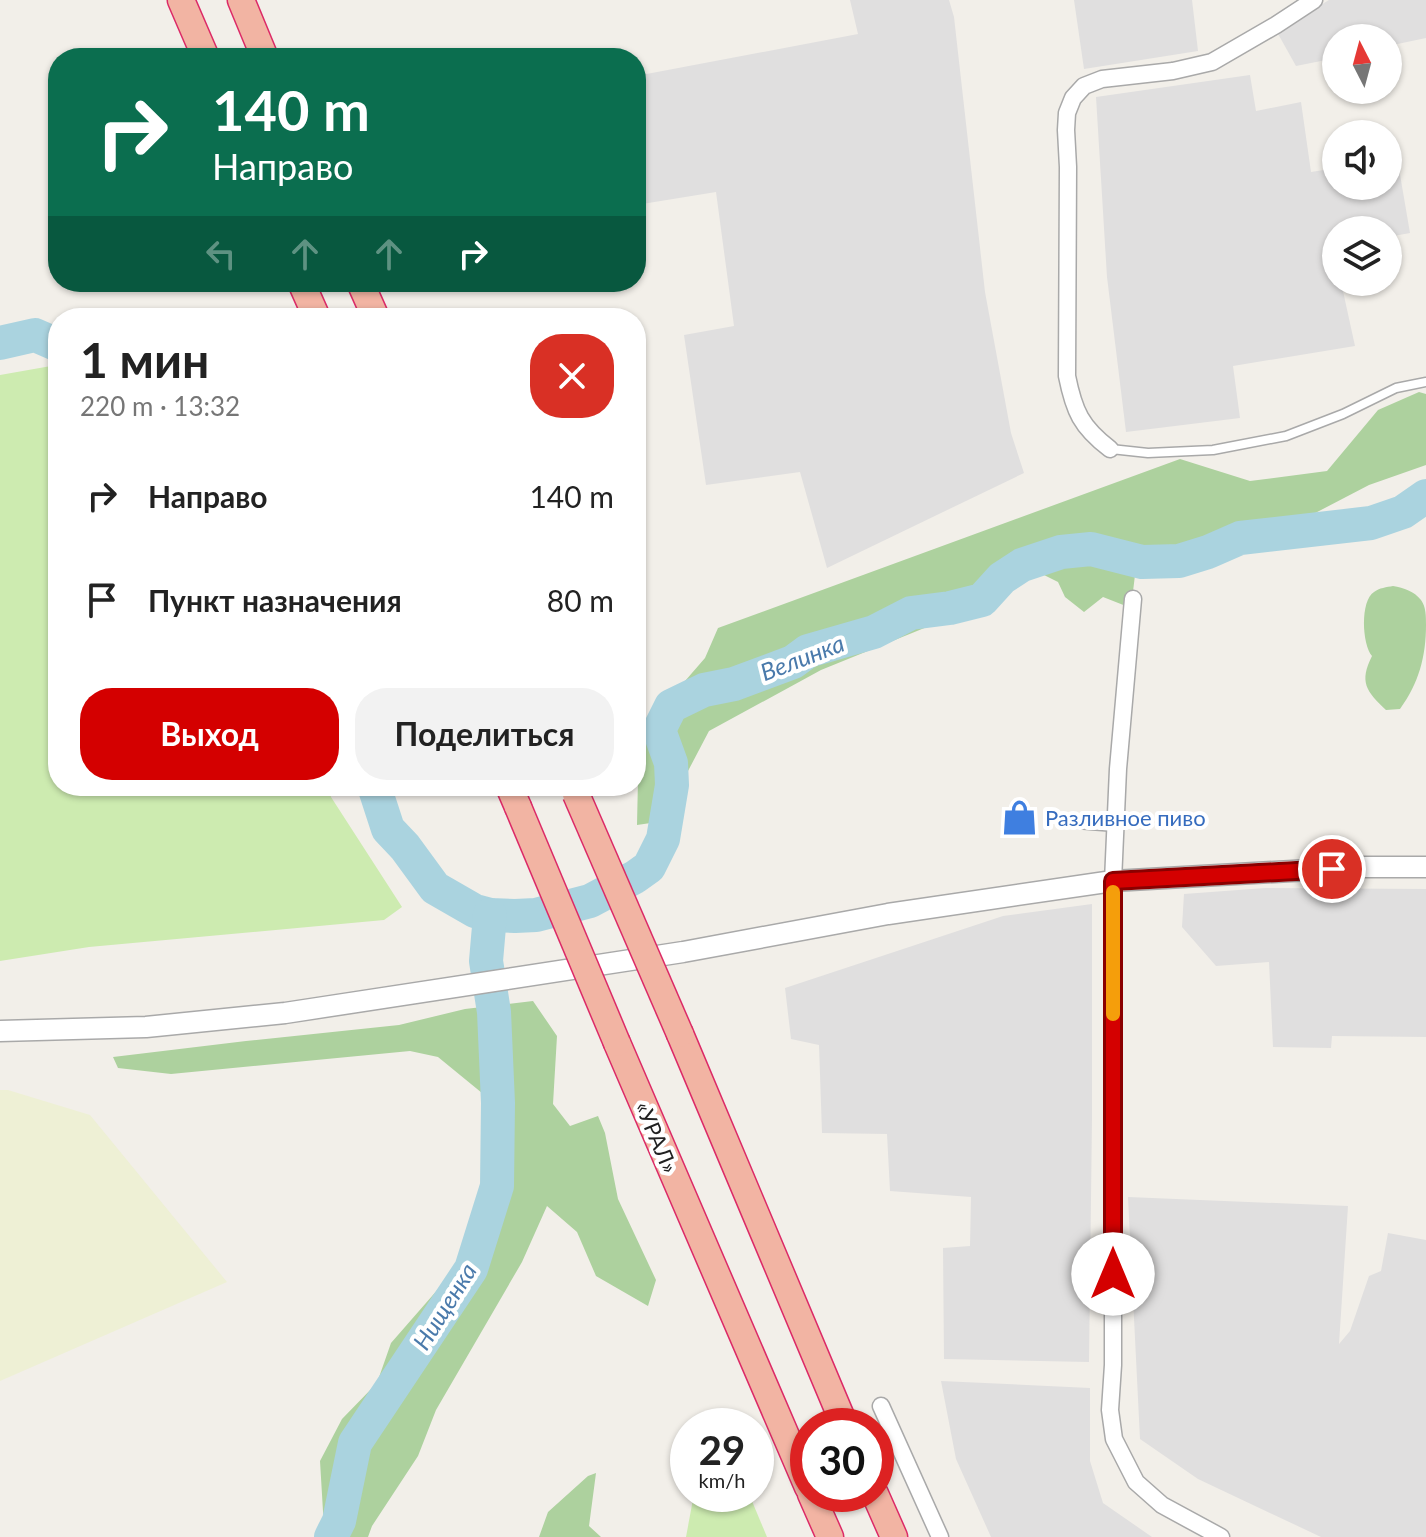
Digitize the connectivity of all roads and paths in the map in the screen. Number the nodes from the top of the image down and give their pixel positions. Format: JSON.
{"nodes":[{"id":1,"x":181,"y":0,"type":"edge"},
{"id":2,"x":241,"y":0,"type":"edge"},
{"id":3,"x":1314,"y":0,"type":"edge"},
{"id":4,"x":202,"y":48,"type":"edge"},
{"id":5,"x":261,"y":48,"type":"edge"},
{"id":6,"x":1426,"y":382,"type":"edge"},
{"id":7,"x":1110,"y":449,"type":"joint"},
{"id":8,"x":1133,"y":599,"type":"dead end"},
{"id":9,"x":513,"y":796,"type":"edge"},
{"id":10,"x":578,"y":796,"type":"edge"},
{"id":11,"x":1077,"y":824,"type":"dead end"},
{"id":12,"x":1115,"y":827,"type":"junction"},
{"id":13,"x":1426,"y":867,"type":"edge"},
{"id":14,"x":1113,"y":881,"type":"junction"},
{"id":15,"x":0,"y":1031,"type":"edge"},
{"id":16,"x":881,"y":1406,"type":"dead end"},
{"id":17,"x":837,"y":1408,"type":"edge"},
{"id":18,"x":790,"y":1445,"type":"edge"},
{"id":19,"x":819,"y":1512,"type":"edge"},
{"id":20,"x":883,"y":1512,"type":"edge"},
{"id":21,"x":830,"y":1537,"type":"edge"},
{"id":22,"x":894,"y":1537,"type":"edge"},
{"id":23,"x":940,"y":1537,"type":"edge"},
{"id":24,"x":1221,"y":1537,"type":"edge"}],
"edges":[{"from":1,"to":4,"type":"highway"},
{"from":2,"to":5,"type":"highway"},
{"from":3,"to":7,"type":"street"},
{"from":6,"to":7,"type":"lane"},
{"from":8,"to":12,"type":"street"},
{"from":9,"to":18,"type":"highway","name":"«УРАЛ»","bridge":true},
{"from":10,"to":17,"type":"highway","bridge":true},
{"from":11,"to":12,"type":"lane"},
{"from":12,"to":14,"type":"street"},
{"from":13,"to":14,"type":"street"},
{"from":14,"to":15,"type":"street"},
{"from":14,"to":24,"type":"street"},
{"from":16,"to":23,"type":"street"},
{"from":19,"to":21,"type":"highway"},
{"from":20,"to":22,"type":"highway"}]}
